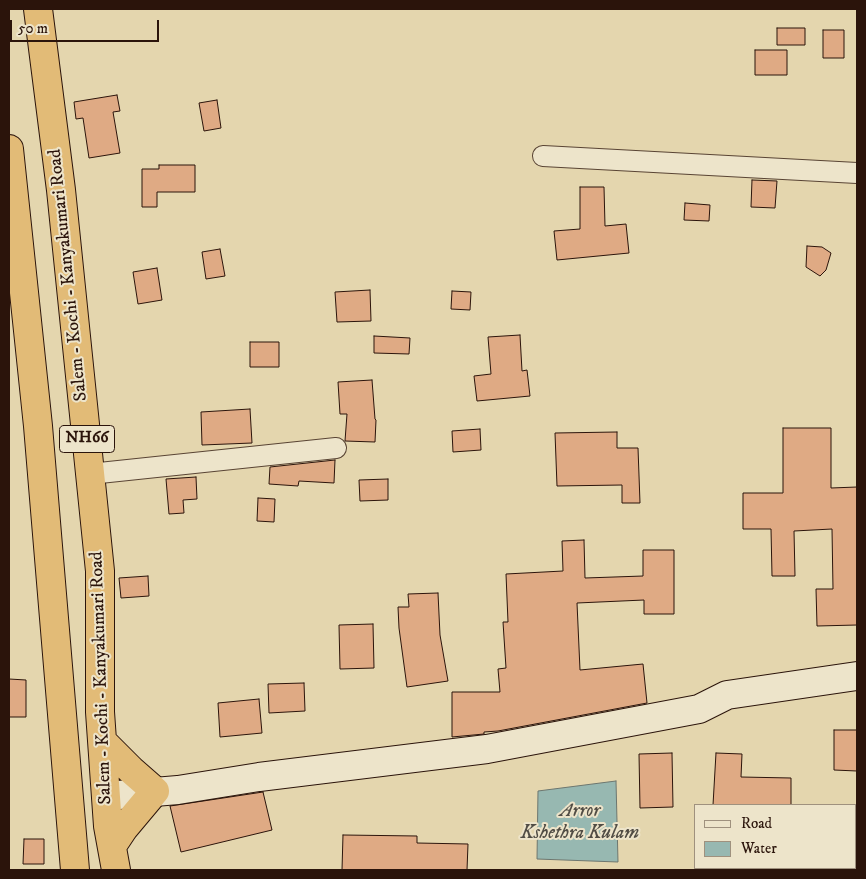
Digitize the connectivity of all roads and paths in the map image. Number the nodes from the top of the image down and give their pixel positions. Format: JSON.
{"nodes":[{"id":1,"x":38,"y":9,"type":"edge"},
{"id":2,"x":9,"y":150,"type":"edge"},
{"id":3,"x":543,"y":156,"type":"dead end"},
{"id":4,"x":857,"y":173,"type":"edge"},
{"id":5,"x":13,"y":223,"type":"edge"},
{"id":6,"x":336,"y":448,"type":"dead end"},
{"id":7,"x":90,"y":474,"type":"junction"},
{"id":8,"x":855,"y":672,"type":"edge"},
{"id":9,"x":103,"y":742,"type":"junction"},
{"id":10,"x":154,"y":792,"type":"junction"},
{"id":11,"x":106,"y":796,"type":"junction"},
{"id":12,"x":114,"y":858,"type":"edge"},
{"id":13,"x":75,"y":870,"type":"edge"}],
"edges":[{"from":1,"to":7,"type":"highway","name":"Salem - Kochi - Kanyakumari Road","number":"NH66"},
{"from":2,"to":5,"type":"highway","name":"Salem - Kochi - Kanyakumari Road","number":"NH66"},
{"from":3,"to":4,"type":"street"},
{"from":5,"to":13,"type":"highway","name":"Salem - Kochi - Kanyakumari Road","number":"NH66"},
{"from":6,"to":7,"type":"street"},
{"from":7,"to":9,"type":"highway","name":"Salem - Kochi - Kanyakumari Road","number":"NH66"},
{"from":8,"to":10,"type":"main road"},
{"from":9,"to":10,"type":"highway"},
{"from":9,"to":11,"type":"highway","name":"Salem - Kochi - Kanyakumari Road","number":"NH66"},
{"from":10,"to":11,"type":"main road"},
{"from":10,"to":12,"type":"highway"},
{"from":11,"to":12,"type":"highway","name":"Salem - Kochi - Kanyakumari Road","number":"NH66"}]}
